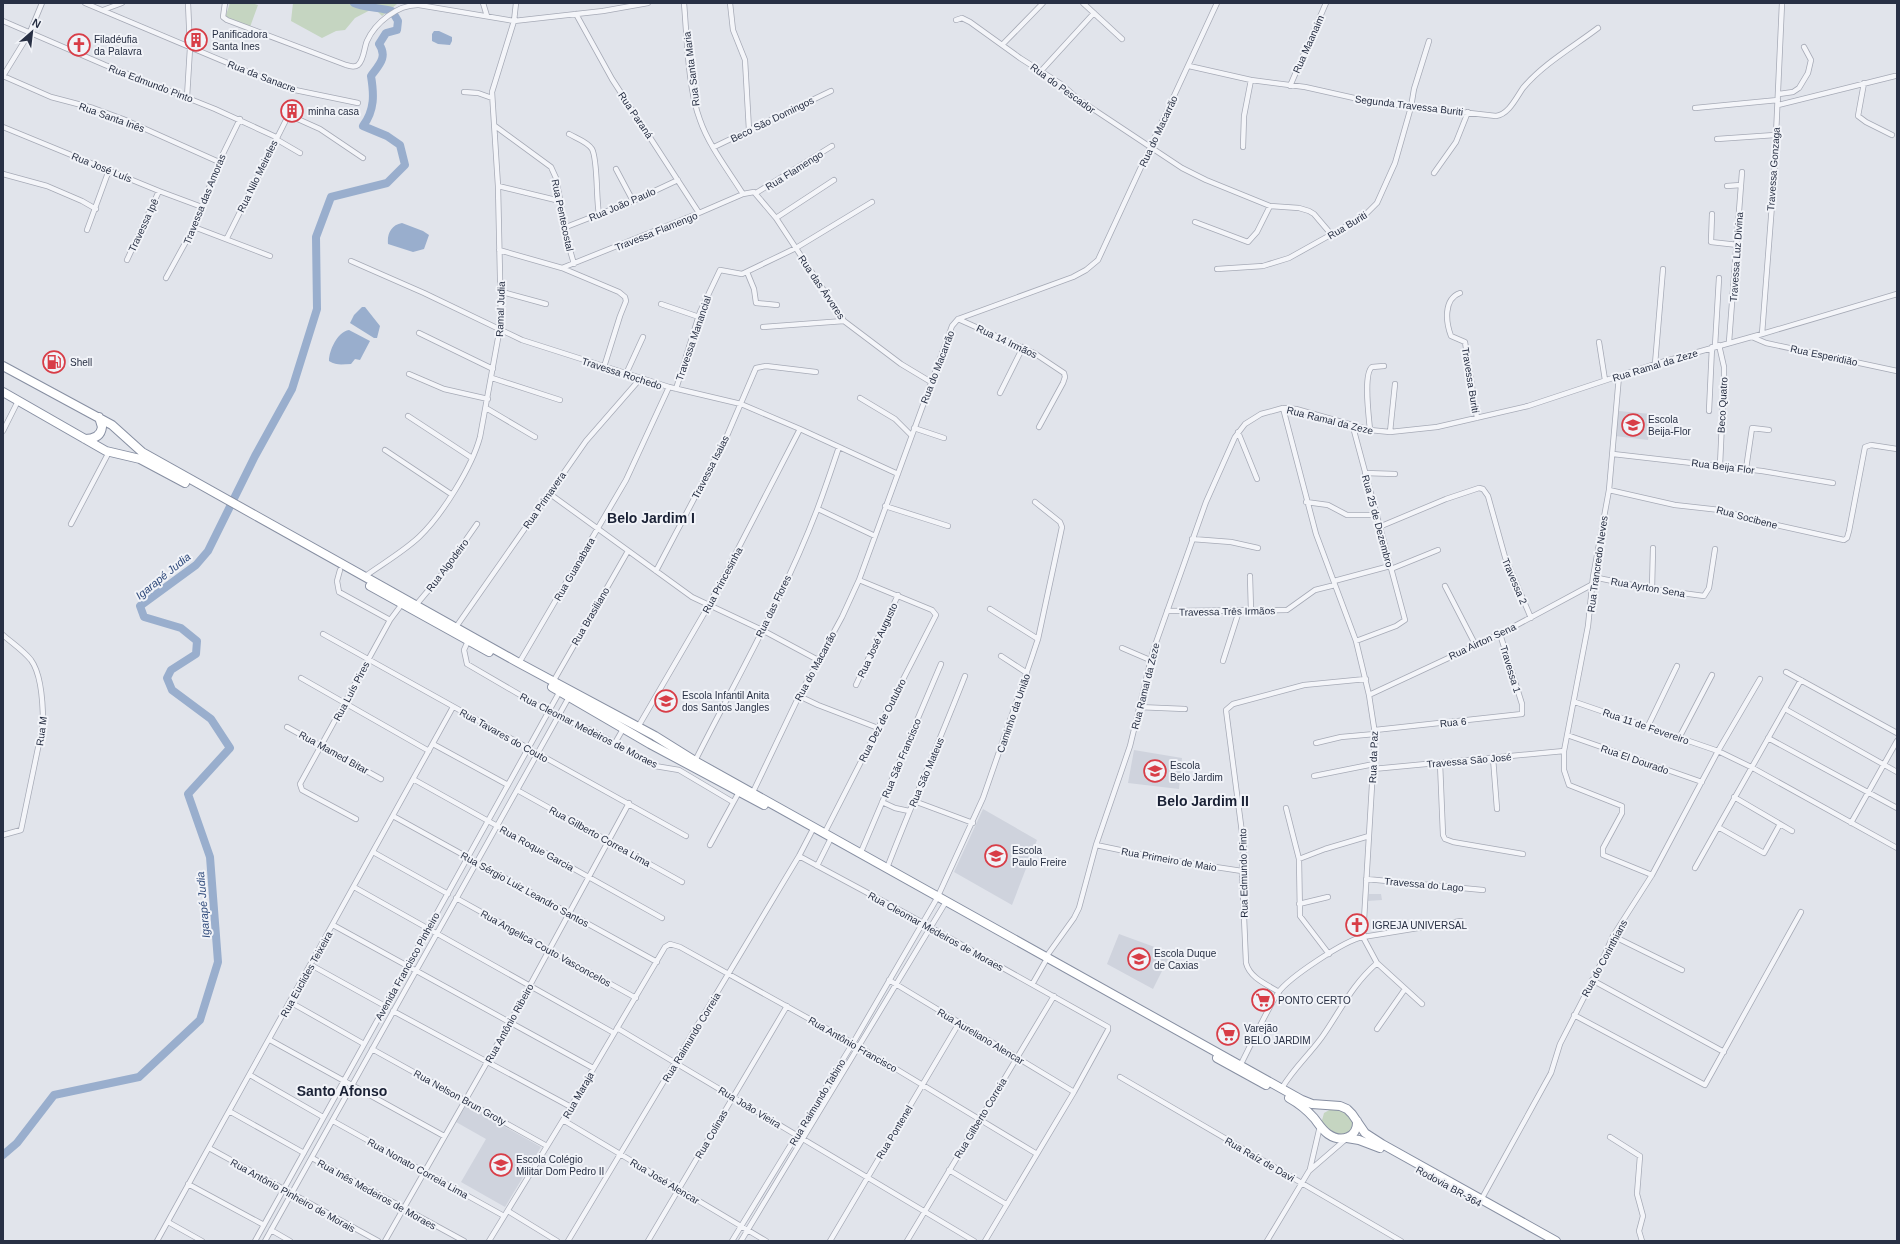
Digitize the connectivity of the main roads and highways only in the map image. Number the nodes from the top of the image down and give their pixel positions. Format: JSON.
{"nodes":[{"id":1,"x":3,"y":366,"type":"edge"},
{"id":2,"x":3,"y":392,"type":"edge"},
{"id":3,"x":98,"y":417,"type":"junction"},
{"id":4,"x":85,"y":439,"type":"junction"},
{"id":5,"x":197,"y":487,"type":"junction"},
{"id":6,"x":253,"y":517,"type":"junction"},
{"id":7,"x":599,"y":711,"type":"junction"},
{"id":8,"x":655,"y":736,"type":"junction"},
{"id":9,"x":650,"y":744,"type":"junction"},
{"id":10,"x":937,"y":898,"type":"junction"},
{"id":11,"x":1045,"y":959,"type":"junction"},
{"id":12,"x":1329,"y":1106,"type":"junction"},
{"id":13,"x":1357,"y":1121,"type":"junction"},
{"id":14,"x":1320,"y":1125,"type":"junction"},
{"id":15,"x":1347,"y":1138,"type":"junction"},
{"id":16,"x":1548,"y":1241,"type":"edge"},
{"id":17,"x":1556,"y":1241,"type":"edge"}],
"edges":[{"from":1,"to":3,"type":"highway"},
{"from":2,"to":4,"type":"highway"},
{"from":3,"to":4,"type":"highway"},
{"from":3,"to":5,"type":"highway"},
{"from":4,"to":5,"type":"highway"},
{"from":5,"to":6,"type":"highway"},
{"from":6,"to":7,"type":"highway"},
{"from":6,"to":7,"type":"highway"},
{"from":7,"to":8,"type":"highway"},
{"from":7,"to":9,"type":"highway"},
{"from":8,"to":9,"type":"highway"},
{"from":8,"to":10,"type":"highway"},
{"from":9,"to":10,"type":"highway"},
{"from":10,"to":11,"type":"highway"},
{"from":10,"to":11,"type":"highway"},
{"from":11,"to":12,"type":"highway"},
{"from":11,"to":14,"type":"highway"},
{"from":12,"to":13,"type":"highway"},
{"from":12,"to":14,"type":"highway"},
{"from":13,"to":15,"type":"highway"},
{"from":13,"to":17,"type":"highway"},
{"from":14,"to":15,"type":"highway"},
{"from":15,"to":16,"type":"highway","name":"Rodovia BR-364"}]}
